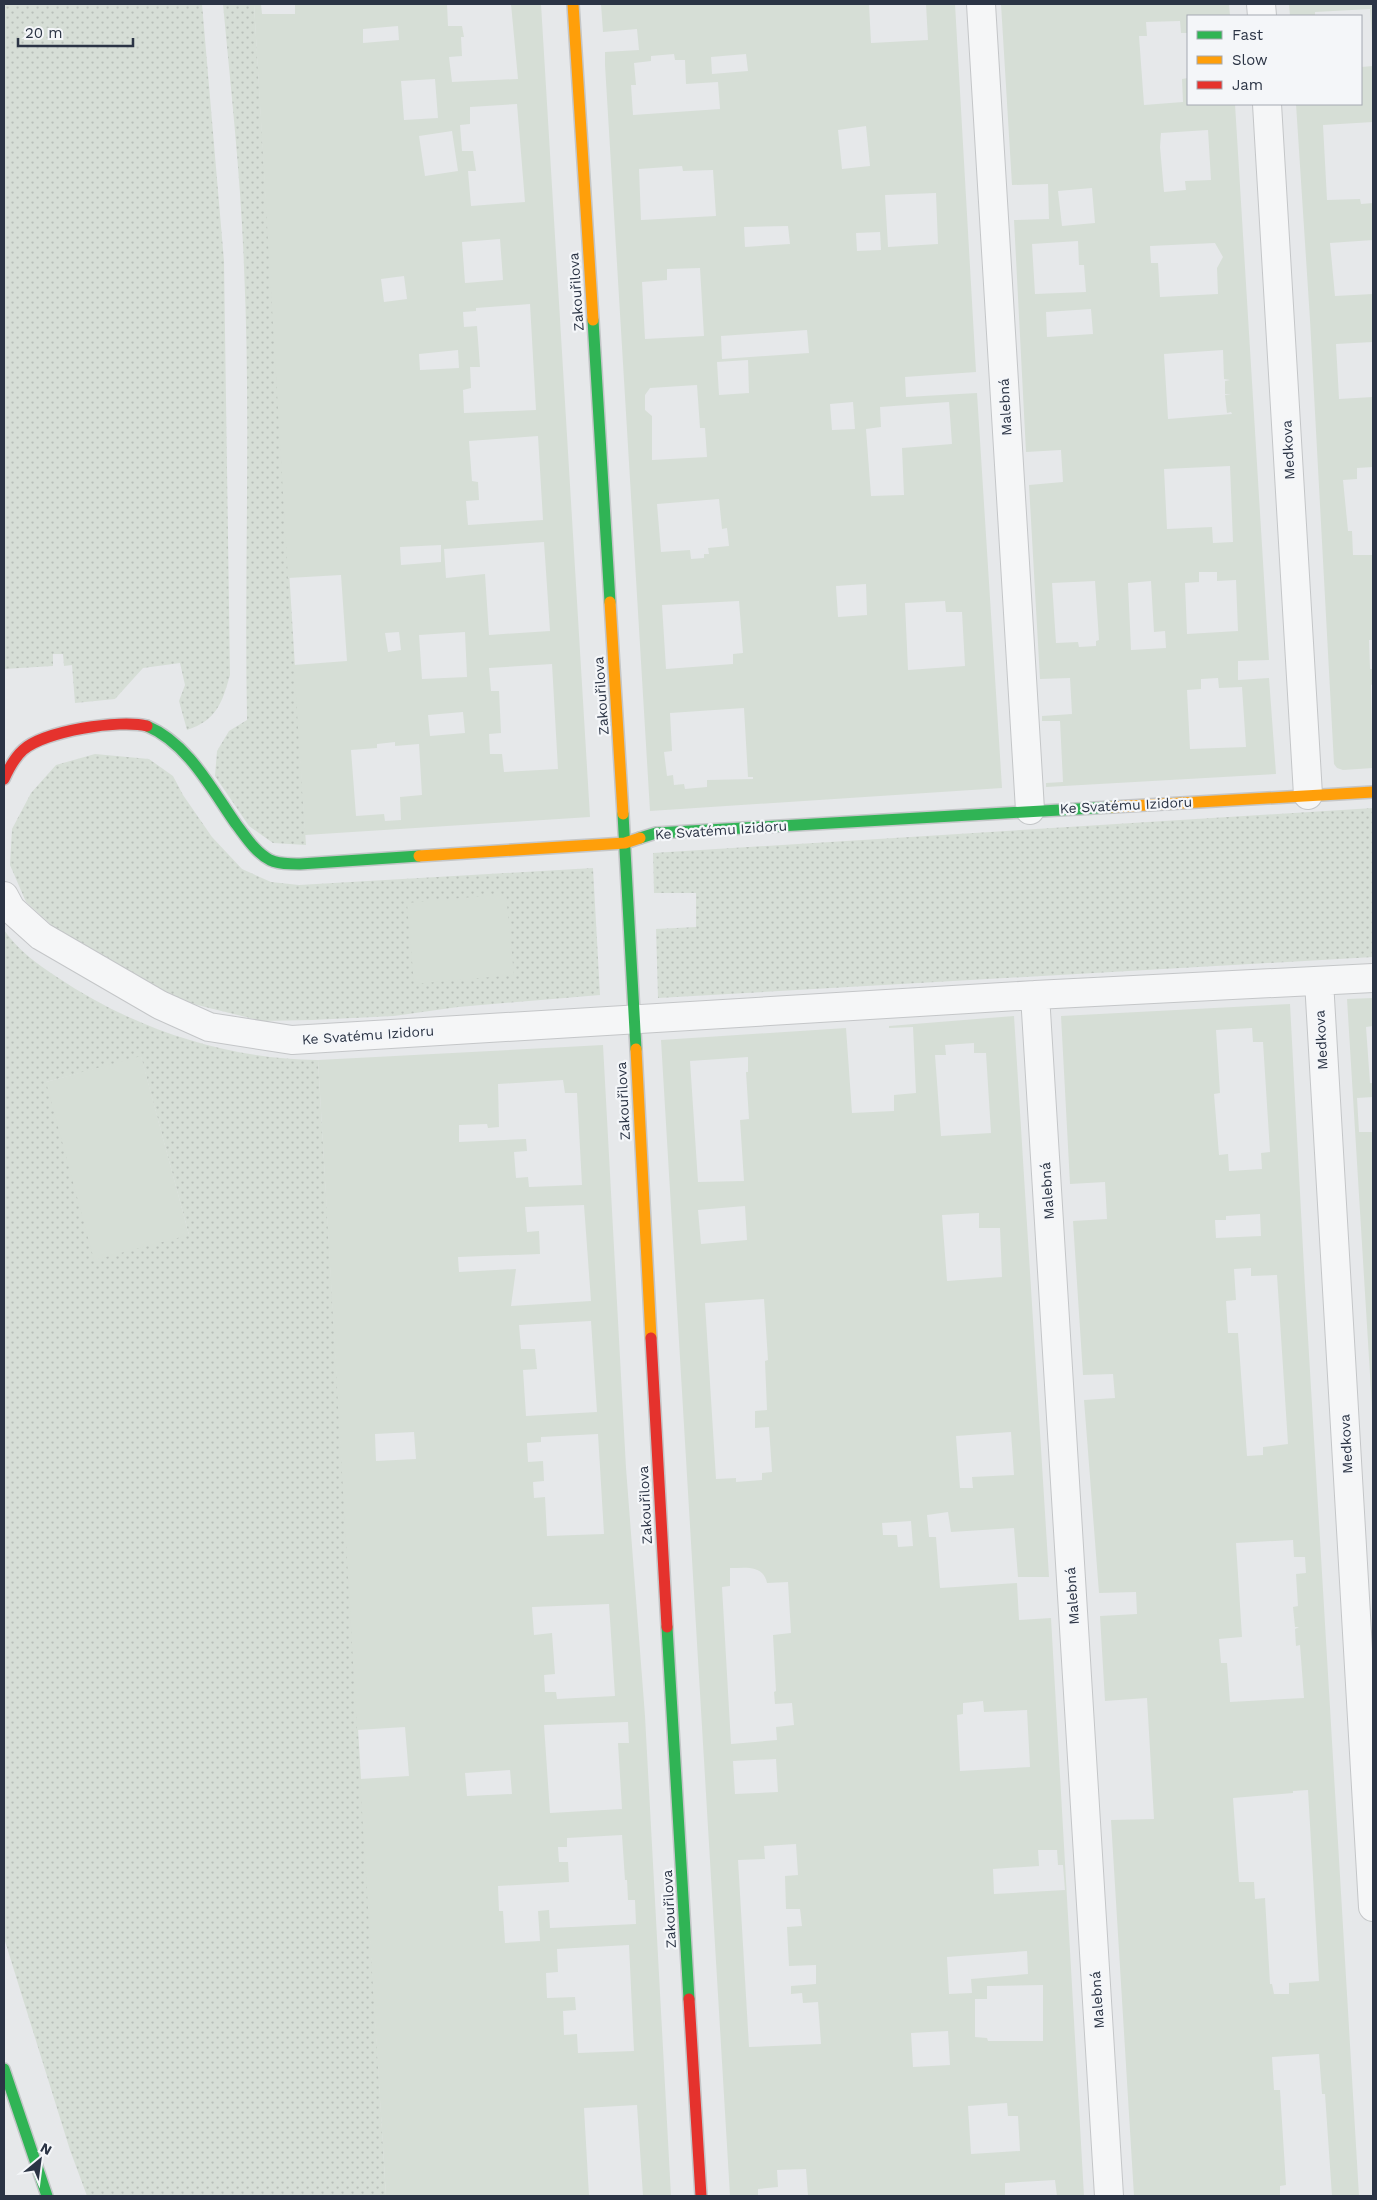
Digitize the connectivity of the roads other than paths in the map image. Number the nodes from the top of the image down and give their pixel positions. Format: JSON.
{"nodes":[{"id":1,"x":573,"y":4,"type":"edge"},
{"id":2,"x":981,"y":4,"type":"edge"},
{"id":3,"x":1267,"y":105,"type":"edge"},
{"id":4,"x":4,"y":779,"type":"edge"},
{"id":5,"x":1373,"y":792,"type":"edge"},
{"id":6,"x":1308,"y":795,"type":"junction"},
{"id":7,"x":1030,"y":810,"type":"junction"},
{"id":8,"x":625,"y":843,"type":"junction"},
{"id":9,"x":4,"y":896,"type":"edge"},
{"id":10,"x":1373,"y":978,"type":"edge"},
{"id":11,"x":1319,"y":981,"type":"junction"},
{"id":12,"x":1035,"y":995,"type":"junction"},
{"id":13,"x":633,"y":1018,"type":"junction"},
{"id":14,"x":1373,"y":1907,"type":"edge"},
{"id":15,"x":4,"y":2069,"type":"edge"},
{"id":16,"x":47,"y":2196,"type":"edge"},
{"id":17,"x":701,"y":2196,"type":"edge"},
{"id":18,"x":1109,"y":2196,"type":"edge"}],
"edges":[{"from":1,"to":8,"type":"main road","name":"Zakouřilova"},
{"from":2,"to":7,"type":"street","name":"Malebná"},
{"from":3,"to":6,"type":"street","name":"Medkova"},
{"from":4,"to":8,"type":"main road","name":"Ke Svatému Izidoru"},
{"from":5,"to":6,"type":"main road","name":"Ke Svatému Izidoru"},
{"from":6,"to":7,"type":"main road","name":"Ke Svatému Izidoru"},
{"from":7,"to":8,"type":"main road","name":"Ke Svatému Izidoru"},
{"from":8,"to":13,"type":"main road","name":"Zakouřilova"},
{"from":9,"to":13,"type":"street","name":"Ke Svatému Izidoru"},
{"from":10,"to":11,"type":"street","name":"Ke Svatému Izidoru"},
{"from":11,"to":12,"type":"street","name":"Ke Svatému Izidoru"},
{"from":11,"to":14,"type":"street","name":"Medkova"},
{"from":12,"to":13,"type":"street","name":"Ke Svatému Izidoru"},
{"from":12,"to":18,"type":"street","name":"Malebná"},
{"from":13,"to":17,"type":"main road","name":"Zakouřilova"},
{"from":15,"to":16,"type":"main road"}]}
